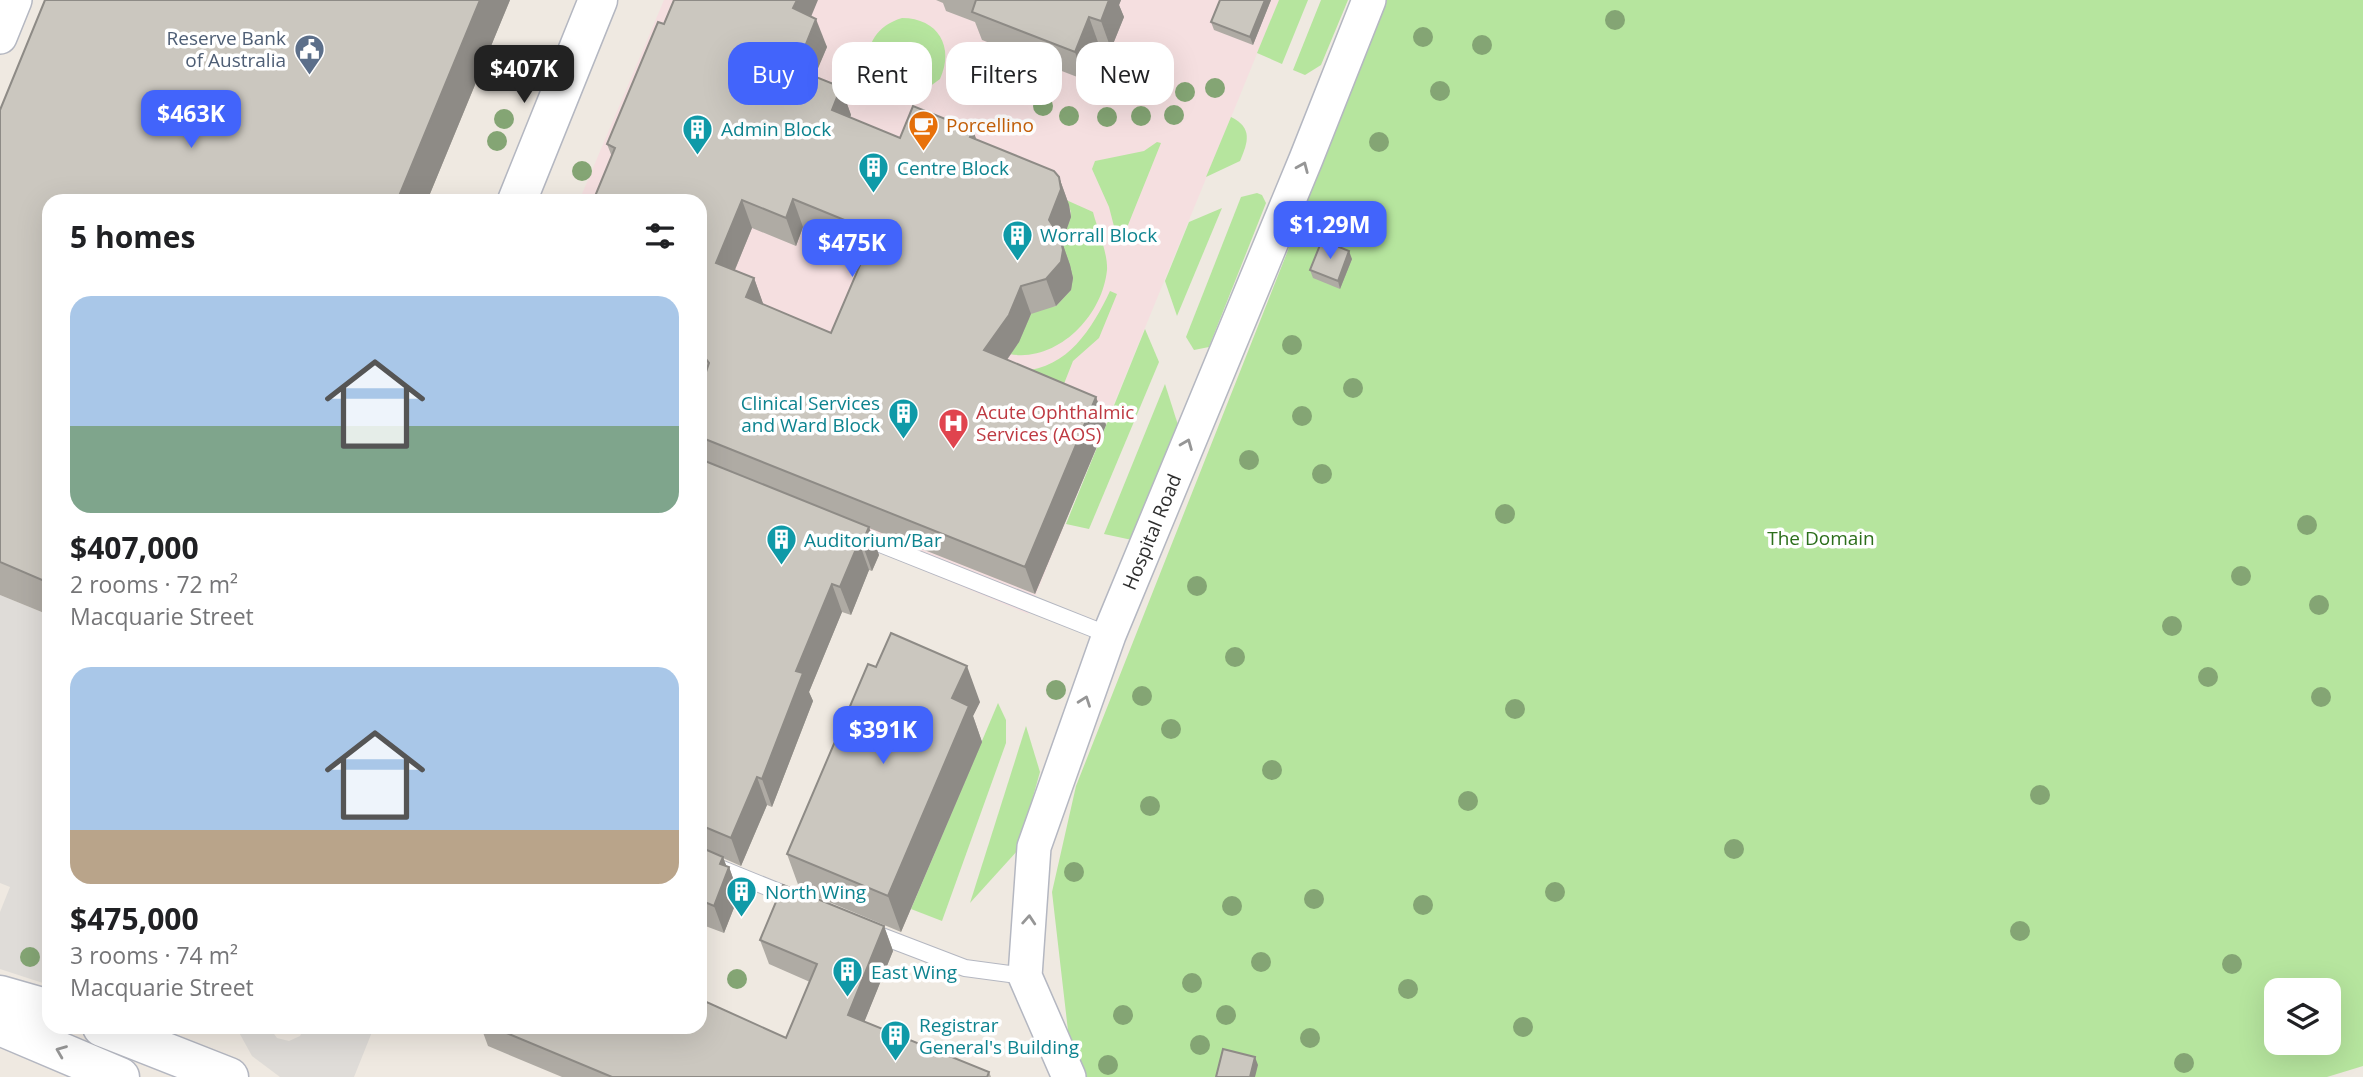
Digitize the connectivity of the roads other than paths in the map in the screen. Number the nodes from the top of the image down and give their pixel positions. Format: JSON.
{"nodes":[{"id":1,"x":15,"y":0,"type":"edge"},
{"id":2,"x":598,"y":0,"type":"edge"},
{"id":3,"x":1368,"y":0,"type":"edge"},
{"id":4,"x":0,"y":37,"type":"edge"},
{"id":5,"x":520,"y":194,"type":"edge"},
{"id":6,"x":839,"y":527,"type":"edge"},
{"id":7,"x":1109,"y":635,"type":"junction"},
{"id":8,"x":707,"y":863,"type":"edge"},
{"id":9,"x":819,"y":909,"type":"edge"},
{"id":10,"x":855,"y":925,"type":"edge"},
{"id":11,"x":1025,"y":976,"type":"junction"},
{"id":12,"x":0,"y":995,"type":"edge"},
{"id":13,"x":42,"y":1007,"type":"edge"},
{"id":14,"x":0,"y":1026,"type":"edge"},
{"id":15,"x":120,"y":1034,"type":"edge"},
{"id":16,"x":164,"y":1051,"type":"edge"},
{"id":17,"x":120,"y":1077,"type":"edge"},
{"id":18,"x":229,"y":1077,"type":"edge"},
{"id":19,"x":1069,"y":1077,"type":"edge"}],
"edges":[{"from":1,"to":4,"type":"street"},
{"from":2,"to":5,"type":"main road"},
{"from":7,"to":3,"type":"street","name":"Hospital Road","one_way":true},
{"from":6,"to":7,"type":"lane"},
{"from":11,"to":7,"type":"street","name":"Hospital Road","one_way":true},
{"from":8,"to":9,"type":"lane"},
{"from":10,"to":11,"type":"lane"},
{"from":11,"to":19,"type":"street","name":"Hospital Road"},
{"from":12,"to":13,"type":"main road"},
{"from":17,"to":14,"type":"main road","one_way":true},
{"from":15,"to":16,"type":"main road"},
{"from":16,"to":18,"type":"main road"}]}
